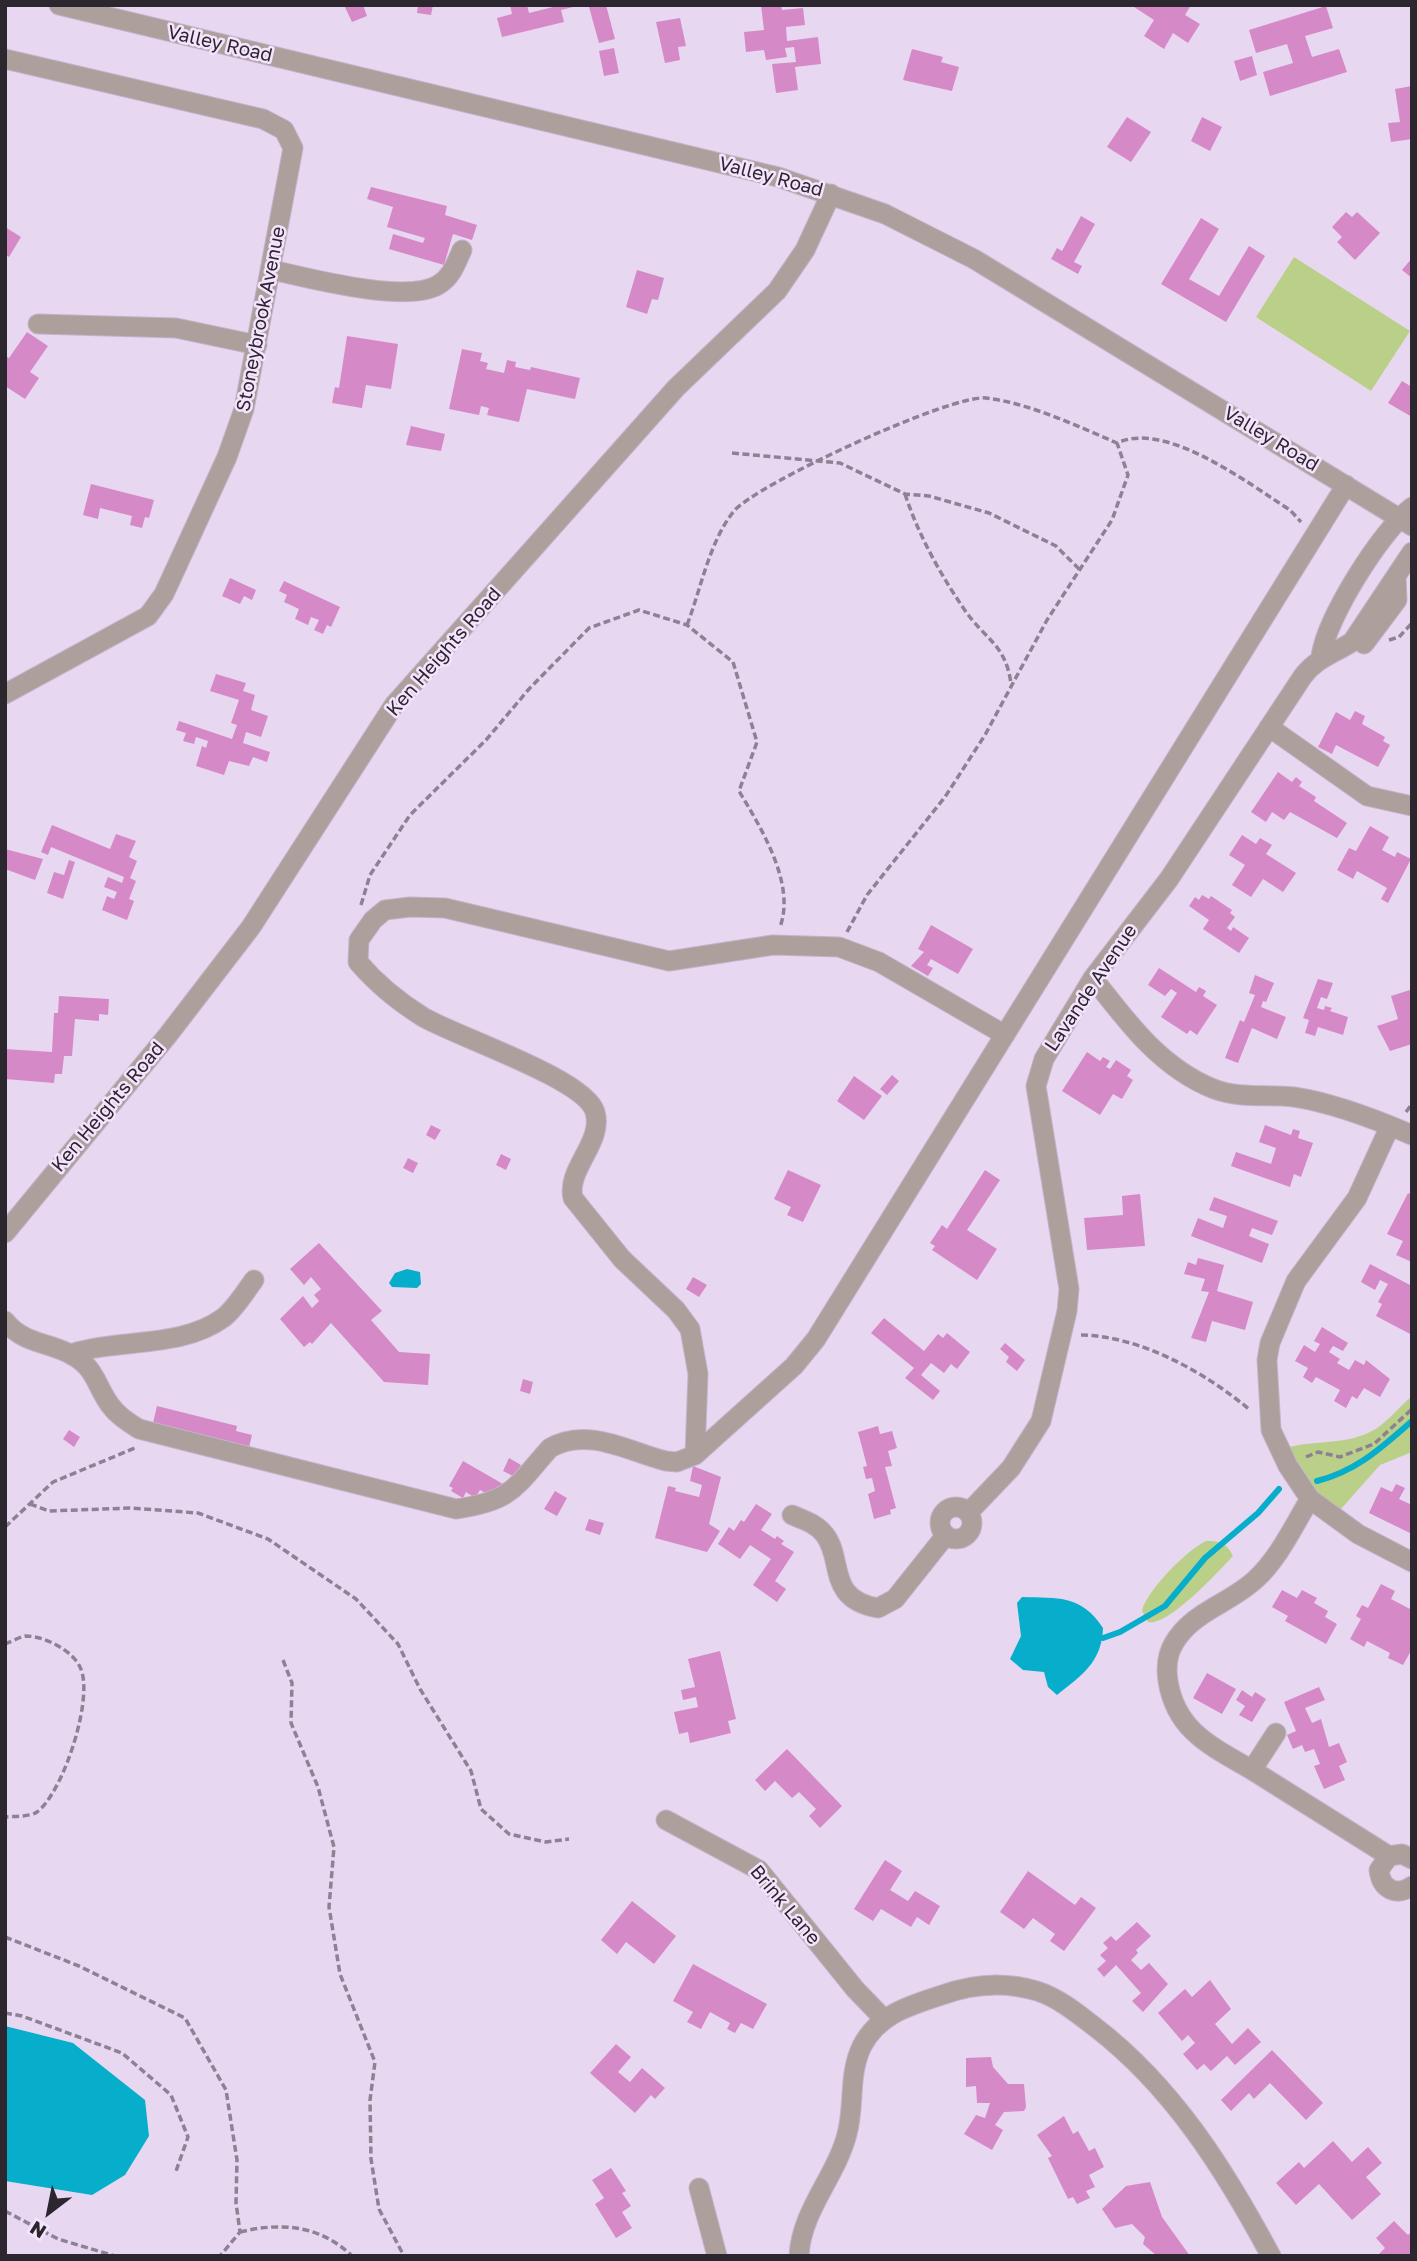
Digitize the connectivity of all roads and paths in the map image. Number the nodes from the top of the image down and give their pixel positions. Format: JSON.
{"nodes":[{"id":1,"x":59,"y":5,"type":"edge"},
{"id":2,"x":5,"y":59,"type":"edge"},
{"id":3,"x":831,"y":194,"type":"junction"},
{"id":4,"x":462,"y":250,"type":"dead end"},
{"id":5,"x":272,"y":270,"type":"junction"},
{"id":6,"x":37,"y":324,"type":"dead end"},
{"id":7,"x":257,"y":345,"type":"junction"},
{"id":8,"x":1117,"y":443,"type":"junction"},
{"id":9,"x":732,"y":453,"type":"dead end"},
{"id":10,"x":816,"y":462,"type":"junction"},
{"id":11,"x":1346,"y":485,"type":"junction"},
{"id":12,"x":905,"y":494,"type":"junction"},
{"id":13,"x":1407,"y":517,"type":"edge"},
{"id":14,"x":1315,"y":537,"type":"junction"},
{"id":15,"x":1412,"y":552,"type":"edge"},
{"id":16,"x":1080,"y":570,"type":"junction"},
{"id":17,"x":1359,"y":576,"type":"junction"},
{"id":18,"x":1391,"y":584,"type":"junction"},
{"id":19,"x":687,"y":625,"type":"junction"},
{"id":20,"x":1321,"y":656,"type":"junction"},
{"id":21,"x":1012,"y":686,"type":"junction"},
{"id":22,"x":5,"y":694,"type":"edge"},
{"id":23,"x":1269,"y":727,"type":"junction"},
{"id":24,"x":1412,"y":806,"type":"edge"},
{"id":25,"x":360,"y":911,"type":"dead end"},
{"id":26,"x":773,"y":945,"type":"junction"},
{"id":27,"x":839,"y":947,"type":"junction"},
{"id":28,"x":1093,"y":978,"type":"junction"},
{"id":29,"x":1005,"y":1035,"type":"junction"},
{"id":30,"x":1390,"y":1126,"type":"junction"},
{"id":31,"x":1412,"y":1135,"type":"edge"},
{"id":32,"x":5,"y":1233,"type":"edge"},
{"id":33,"x":254,"y":1280,"type":"dead end"},
{"id":34,"x":5,"y":1321,"type":"edge"},
{"id":35,"x":1079,"y":1335,"type":"dead end"},
{"id":36,"x":71,"y":1354,"type":"junction"},
{"id":37,"x":1412,"y":1409,"type":"edge"},
{"id":38,"x":1271,"y":1430,"type":"junction"},
{"id":39,"x":156,"y":1433,"type":"junction"},
{"id":40,"x":695,"y":1455,"type":"junction"},
{"id":41,"x":1288,"y":1466,"type":"junction"},
{"id":42,"x":1310,"y":1499,"type":"junction"},
{"id":43,"x":30,"y":1504,"type":"junction"},
{"id":44,"x":792,"y":1515,"type":"dead end"},
{"id":45,"x":5,"y":1527,"type":"edge"},
{"id":46,"x":1412,"y":1562,"type":"edge"},
{"id":47,"x":5,"y":1644,"type":"edge"},
{"id":48,"x":283,"y":1660,"type":"dead end"},
{"id":49,"x":1276,"y":1733,"type":"dead end"},
{"id":50,"x":1252,"y":1770,"type":"junction"},
{"id":51,"x":5,"y":1817,"type":"edge"},
{"id":52,"x":666,"y":1820,"type":"dead end"},
{"id":53,"x":569,"y":1839,"type":"dead end"},
{"id":54,"x":1389,"y":1856,"type":"junction"},
{"id":55,"x":1412,"y":1859,"type":"edge"},
{"id":56,"x":1412,"y":1886,"type":"edge"},
{"id":57,"x":5,"y":1937,"type":"edge"},
{"id":58,"x":5,"y":2013,"type":"edge"},
{"id":59,"x":883,"y":2018,"type":"junction"},
{"id":60,"x":176,"y":2171,"type":"dead end"},
{"id":61,"x":699,"y":2188,"type":"dead end"},
{"id":62,"x":5,"y":2211,"type":"edge"},
{"id":63,"x":240,"y":2232,"type":"junction"},
{"id":64,"x":115,"y":2256,"type":"edge"},
{"id":65,"x":220,"y":2256,"type":"edge"},
{"id":66,"x":352,"y":2256,"type":"edge"},
{"id":67,"x":404,"y":2256,"type":"edge"},
{"id":68,"x":717,"y":2256,"type":"edge"},
{"id":69,"x":799,"y":2256,"type":"edge"},
{"id":70,"x":1271,"y":2256,"type":"edge"}],
"edges":[{"from":1,"to":3,"type":"street","name":"Valley Road"},
{"from":2,"to":5,"type":"street","name":"Stoneybrook Avenue"},
{"from":3,"to":11,"type":"street","name":"Valley Road"},
{"from":3,"to":32,"type":"street","name":"Ken Heights Road"},
{"from":4,"to":5,"type":"street"},
{"from":5,"to":7,"type":"street","name":"Stoneybrook Avenue"},
{"from":6,"to":7,"type":"street"},
{"from":7,"to":22,"type":"street","name":"Stoneybrook Avenue"},
{"from":8,"to":10,"type":"path"},
{"from":8,"to":14,"type":"path"},
{"from":8,"to":16,"type":"path"},
{"from":9,"to":10,"type":"path"},
{"from":10,"to":12,"type":"path"},
{"from":10,"to":19,"type":"path"},
{"from":11,"to":13,"type":"street","name":"Valley Road"},
{"from":11,"to":14,"type":"street"},
{"from":12,"to":16,"type":"path"},
{"from":12,"to":21,"type":"path"},
{"from":13,"to":17,"type":"street","name":"Lavande Avenue"},
{"from":14,"to":29,"type":"street"},
{"from":15,"to":18,"type":"street","name":"Lavande Avenue"},
{"from":16,"to":21,"type":"path"},
{"from":17,"to":18,"type":"street"},
{"from":17,"to":20,"type":"street","name":"Lavande Avenue"},
{"from":18,"to":20,"type":"street","name":"Lavande Avenue"},
{"from":19,"to":25,"type":"path"},
{"from":19,"to":26,"type":"path"},
{"from":20,"to":23,"type":"street","name":"Lavande Avenue"},
{"from":21,"to":27,"type":"path"},
{"from":23,"to":24,"type":"street"},
{"from":23,"to":28,"type":"street","name":"Lavande Avenue"},
{"from":26,"to":27,"type":"street"},
{"from":26,"to":40,"type":"street"},
{"from":27,"to":29,"type":"street"},
{"from":28,"to":30,"type":"street"},
{"from":28,"to":44,"type":"street","name":"Lavande Avenue"},
{"from":29,"to":40,"type":"street"},
{"from":30,"to":31,"type":"street"},
{"from":30,"to":38,"type":"street"},
{"from":33,"to":36,"type":"street"},
{"from":34,"to":36,"type":"street"},
{"from":35,"to":38,"type":"path"},
{"from":36,"to":39,"type":"street"},
{"from":37,"to":41,"type":"path"},
{"from":38,"to":41,"type":"street"},
{"from":39,"to":40,"type":"street"},
{"from":39,"to":43,"type":"path"},
{"from":41,"to":42,"type":"street"},
{"from":42,"to":46,"type":"street"},
{"from":42,"to":50,"type":"street"},
{"from":43,"to":45,"type":"path"},
{"from":43,"to":53,"type":"path"},
{"from":47,"to":51,"type":"path"},
{"from":48,"to":67,"type":"path"},
{"from":49,"to":50,"type":"street"},
{"from":50,"to":54,"type":"street"},
{"from":52,"to":59,"type":"street","name":"Brink Lane"},
{"from":54,"to":55,"type":"street"},
{"from":54,"to":56,"type":"street"},
{"from":57,"to":63,"type":"path"},
{"from":58,"to":60,"type":"path"},
{"from":59,"to":69,"type":"street"},
{"from":59,"to":70,"type":"street"},
{"from":61,"to":68,"type":"street"},
{"from":62,"to":64,"type":"path"},
{"from":63,"to":65,"type":"path"},
{"from":63,"to":66,"type":"path"}]}
